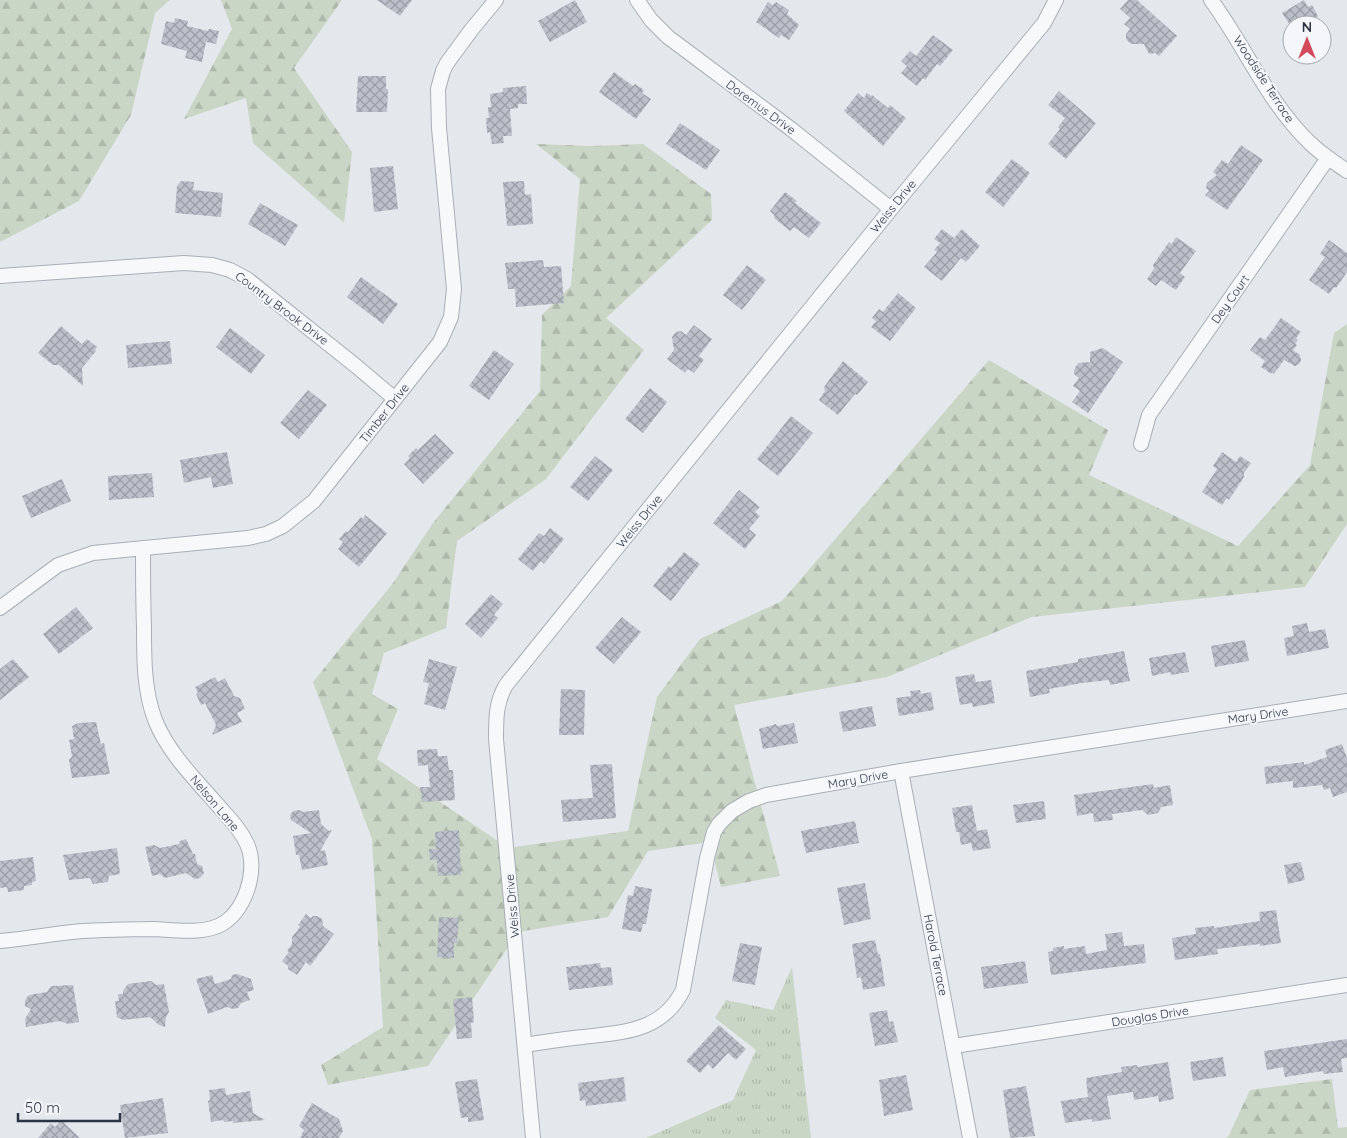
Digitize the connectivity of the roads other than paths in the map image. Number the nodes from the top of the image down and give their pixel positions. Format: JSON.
{"nodes":[{"id":1,"x":496,"y":0,"type":"edge"},
{"id":2,"x":637,"y":0,"type":"edge"},
{"id":3,"x":1056,"y":0,"type":"edge"},
{"id":4,"x":1211,"y":0,"type":"edge"},
{"id":5,"x":1328,"y":158,"type":"junction"},
{"id":6,"x":1347,"y":170,"type":"edge"},
{"id":7,"x":891,"y":209,"type":"junction"},
{"id":8,"x":0,"y":276,"type":"edge"},
{"id":9,"x":395,"y":399,"type":"junction"},
{"id":10,"x":1141,"y":444,"type":"dead end"},
{"id":11,"x":143,"y":548,"type":"junction"},
{"id":12,"x":0,"y":608,"type":"edge"},
{"id":13,"x":1347,"y":701,"type":"edge"},
{"id":14,"x":901,"y":772,"type":"junction"},
{"id":15,"x":0,"y":941,"type":"edge"},
{"id":16,"x":1347,"y":985,"type":"edge"},
{"id":17,"x":525,"y":1045,"type":"junction"},
{"id":18,"x":954,"y":1046,"type":"junction"},
{"id":19,"x":533,"y":1138,"type":"edge"},
{"id":20,"x":970,"y":1138,"type":"edge"}],
"edges":[{"from":1,"to":9,"type":"street","name":"Timber Drive"},
{"from":2,"to":7,"type":"street","name":"Doremus Drive"},
{"from":3,"to":7,"type":"street","name":"Weiss Drive"},
{"from":4,"to":5,"type":"street","name":"Woodside Terrace"},
{"from":5,"to":6,"type":"street","name":"Woodside Terrace"},
{"from":5,"to":10,"type":"street","name":"Dey Court"},
{"from":7,"to":17,"type":"street","name":"Weiss Drive"},
{"from":8,"to":9,"type":"street","name":"Country Brook Drive"},
{"from":9,"to":11,"type":"street","name":"Timber Drive"},
{"from":11,"to":12,"type":"street","name":"Timber Drive"},
{"from":11,"to":15,"type":"street","name":"Nelson Lane"},
{"from":13,"to":14,"type":"street","name":"Mary Drive"},
{"from":14,"to":17,"type":"street","name":"Mary Drive"},
{"from":14,"to":18,"type":"street","name":"Harold Terrace"},
{"from":16,"to":18,"type":"street","name":"Douglas Drive"},
{"from":17,"to":19,"type":"street","name":"Weiss Drive"},
{"from":18,"to":20,"type":"street","name":"Harold Terrace"}]}
